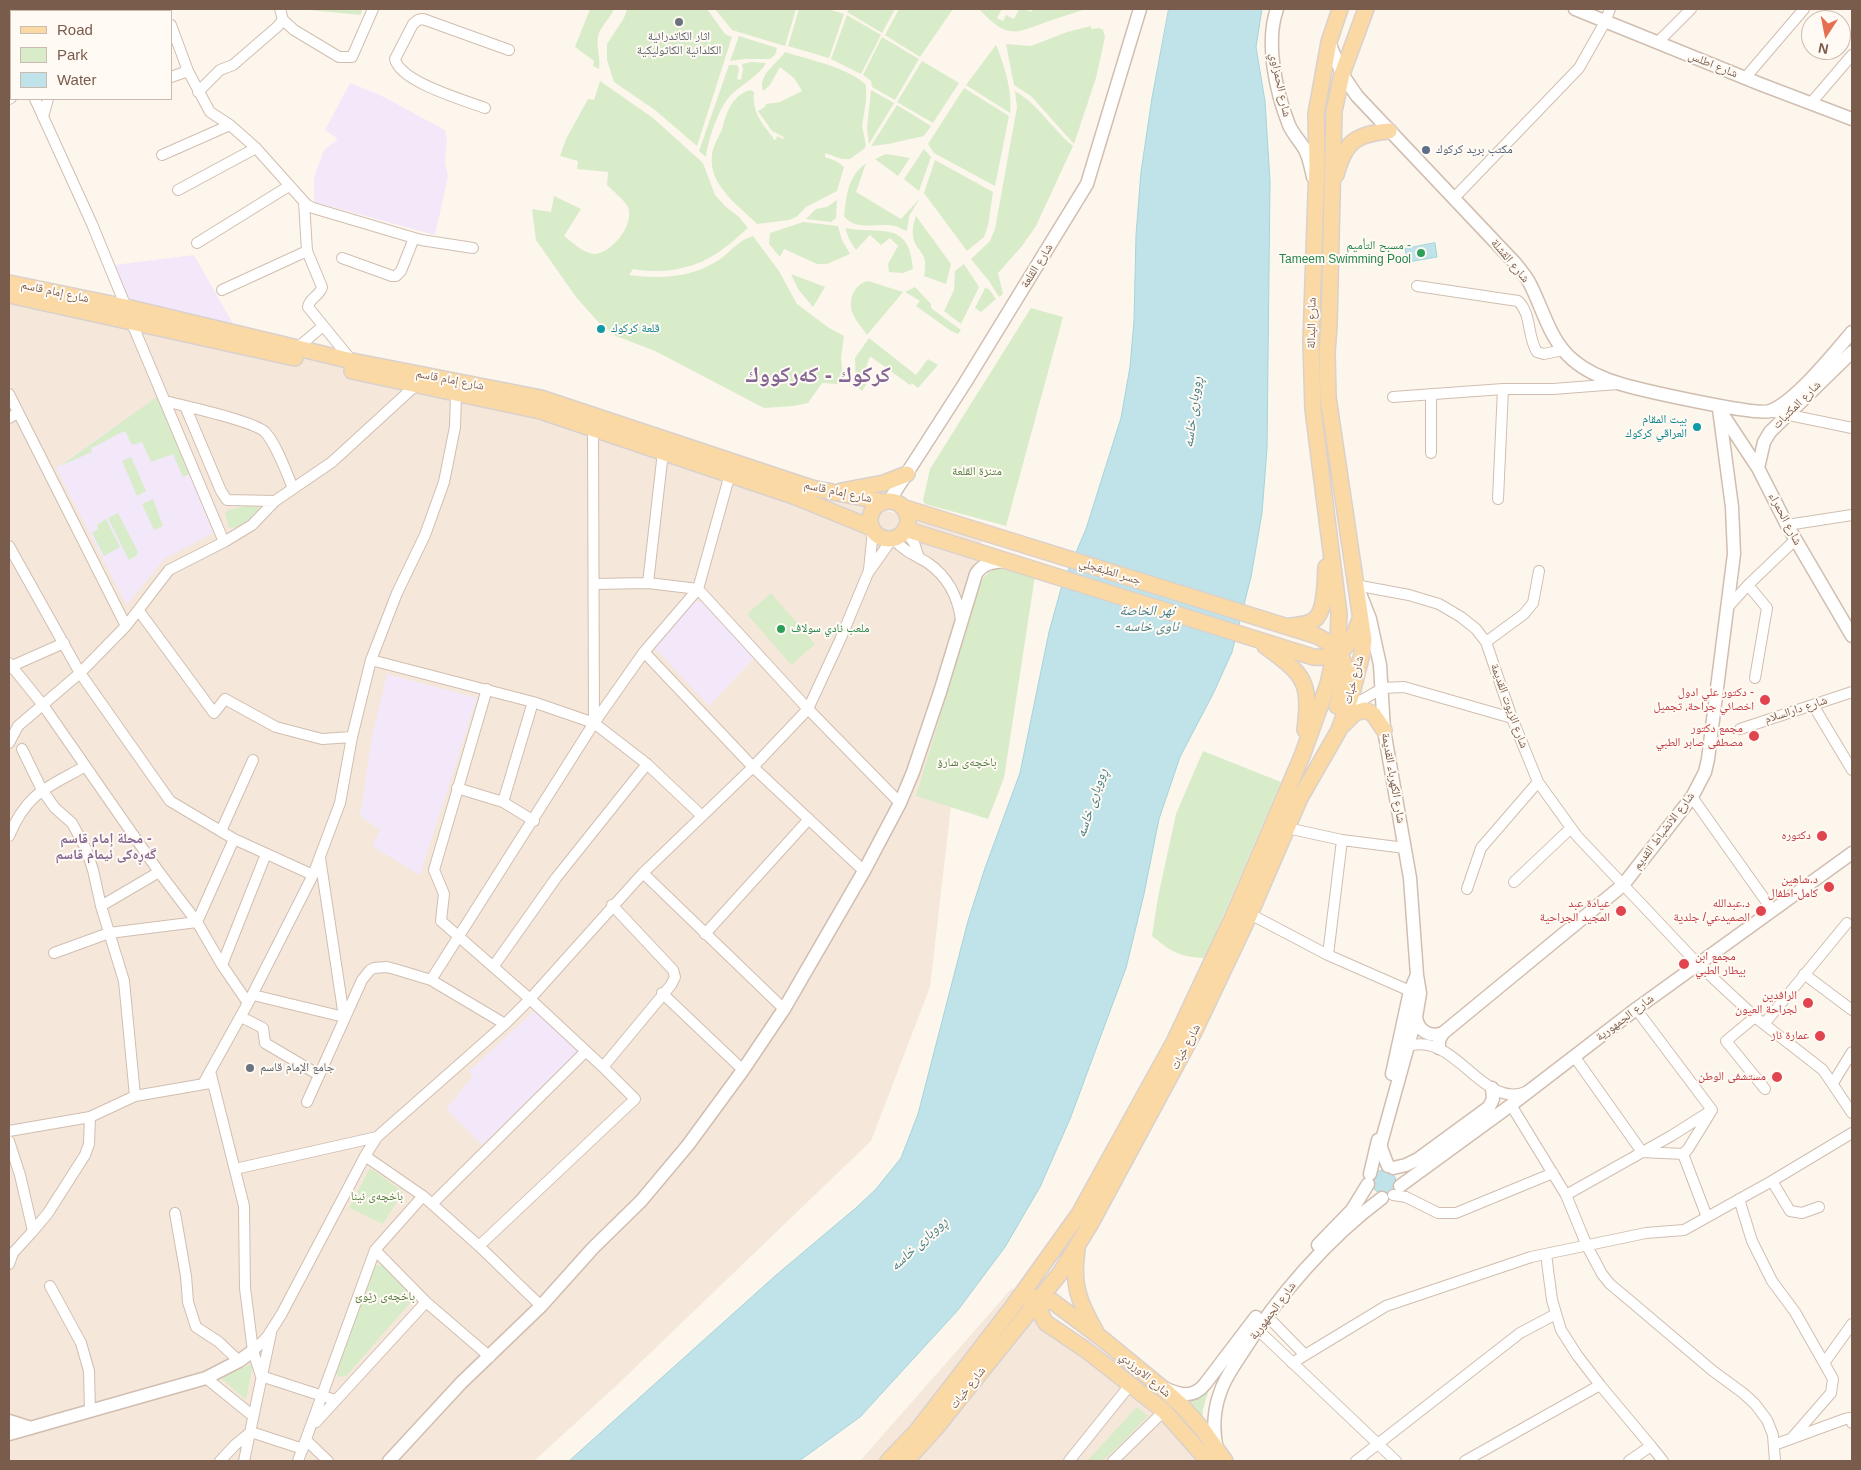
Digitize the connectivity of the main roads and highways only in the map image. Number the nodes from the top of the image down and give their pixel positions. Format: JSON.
{"nodes":[{"id":1,"x":1340,"y":9,"type":"edge"},
{"id":2,"x":1366,"y":9,"type":"edge"},
{"id":3,"x":1320,"y":94,"type":"junction"},
{"id":4,"x":1336,"y":96,"type":"junction"},
{"id":5,"x":1389,"y":131,"type":"road end"},
{"id":6,"x":1332,"y":196,"type":"junction"},
{"id":7,"x":9,"y":283,"type":"edge"},
{"id":8,"x":9,"y":295,"type":"edge"},
{"id":9,"x":128,"y":314,"type":"junction"},
{"id":10,"x":907,"y":474,"type":"road end"},
{"id":11,"x":831,"y":493,"type":"junction"},
{"id":12,"x":892,"y":503,"type":"junction"},
{"id":13,"x":872,"y":529,"type":"junction"},
{"id":14,"x":899,"y":534,"type":"junction"},
{"id":15,"x":1329,"y":538,"type":"junction"},
{"id":16,"x":1355,"y":585,"type":"joint"},
{"id":17,"x":1360,"y":619,"type":"junction"},
{"id":18,"x":1285,"y":626,"type":"junction"},
{"id":19,"x":1254,"y":638,"type":"junction"},
{"id":20,"x":1337,"y":648,"type":"junction"},
{"id":21,"x":1339,"y":730,"type":"junction"},
{"id":22,"x":1384,"y":730,"type":"road end"},
{"id":23,"x":1302,"y":756,"type":"junction"},
{"id":24,"x":1300,"y":798,"type":"junction"},
{"id":25,"x":1078,"y":1245,"type":"junction"},
{"id":26,"x":1041,"y":1290,"type":"junction"},
{"id":27,"x":1035,"y":1304,"type":"junction"},
{"id":28,"x":1018,"y":1311,"type":"junction"},
{"id":29,"x":1046,"y":1323,"type":"junction"},
{"id":30,"x":1100,"y":1337,"type":"junction"},
{"id":31,"x":1127,"y":1360,"type":"junction"},
{"id":32,"x":1117,"y":1375,"type":"junction"},
{"id":33,"x":964,"y":1393,"type":"junction"},
{"id":34,"x":1217,"y":1458,"type":"edge"},
{"id":35,"x":888,"y":1461,"type":"edge"},
{"id":36,"x":906,"y":1461,"type":"edge"}],
"edges":[{"from":1,"to":3,"type":"main road","name":"شارع البدالة"},
{"from":2,"to":4,"type":"main road","name":"شارع البدالة"},
{"from":3,"to":4,"type":"main road"},
{"from":3,"to":15,"type":"main road","name":"شارع البدالة"},
{"from":4,"to":6,"type":"main road","name":"شارع البدالة"},
{"from":5,"to":6,"type":"main road"},
{"from":6,"to":16,"type":"main road","name":"شارع البدالة"},
{"from":7,"to":9,"type":"main road","name":"شارع إمام قاسم"},
{"from":8,"to":9,"type":"main road","name":"شارع إمام قاسم"},
{"from":9,"to":11,"type":"main road","name":"شارع إمام قاسم"},
{"from":9,"to":13,"type":"main road","name":"شارع إمام قاسم"},
{"from":10,"to":11,"type":"main road"},
{"from":11,"to":12,"type":"main road","name":"شارع إمام قاسم"},
{"from":12,"to":13,"type":"main road"},
{"from":12,"to":14,"type":"main road"},
{"from":12,"to":18,"type":"main road","name":"جسر الطبقجلي"},
{"from":13,"to":14,"type":"main road"},
{"from":14,"to":19,"type":"main road","name":"جسر الطبقجلي"},
{"from":15,"to":18,"type":"main road"},
{"from":15,"to":20,"type":"main road","name":"شارع البدالة"},
{"from":16,"to":17,"type":"main road","name":"شارع خبات"},
{"from":17,"to":20,"type":"main road"},
{"from":17,"to":21,"type":"main road","name":"شارع خبات"},
{"from":18,"to":20,"type":"main road","name":"جسر الطبقجلي"},
{"from":19,"to":20,"type":"main road","name":"جسر الطبقجلي"},
{"from":19,"to":23,"type":"main road"},
{"from":20,"to":23,"type":"main road","name":"شارع خبات"},
{"from":20,"to":24,"type":"main road"},
{"from":21,"to":22,"type":"main road"},
{"from":21,"to":24,"type":"main road","name":"شارع خبات"},
{"from":23,"to":26,"type":"main road","name":"شارع خبات"},
{"from":24,"to":25,"type":"main road","name":"شارع خبات"},
{"from":25,"to":26,"type":"main road","name":"شارع خبات"},
{"from":25,"to":30,"type":"main road"},
{"from":26,"to":27,"type":"main road"},
{"from":26,"to":28,"type":"main road","name":"شارع خبات"},
{"from":26,"to":30,"type":"main road","name":"شارع الاورزدي"},
{"from":27,"to":28,"type":"main road","name":"شارع خبات"},
{"from":27,"to":29,"type":"main road"},
{"from":28,"to":33,"type":"main road","name":"شارع خبات"},
{"from":28,"to":35,"type":"main road","name":"شارع خبات"},
{"from":29,"to":32,"type":"main road","name":"شارع الاورزدي"},
{"from":29,"to":33,"type":"main road"},
{"from":30,"to":31,"type":"main road","name":"شارع الاورزدي"},
{"from":31,"to":32,"type":"main road"},
{"from":31,"to":34,"type":"main road","name":"شارع الاورزدي"},
{"from":32,"to":34,"type":"main road","name":"شارع الاورزدي"},
{"from":33,"to":36,"type":"main road","name":"شارع خبات"}]}
